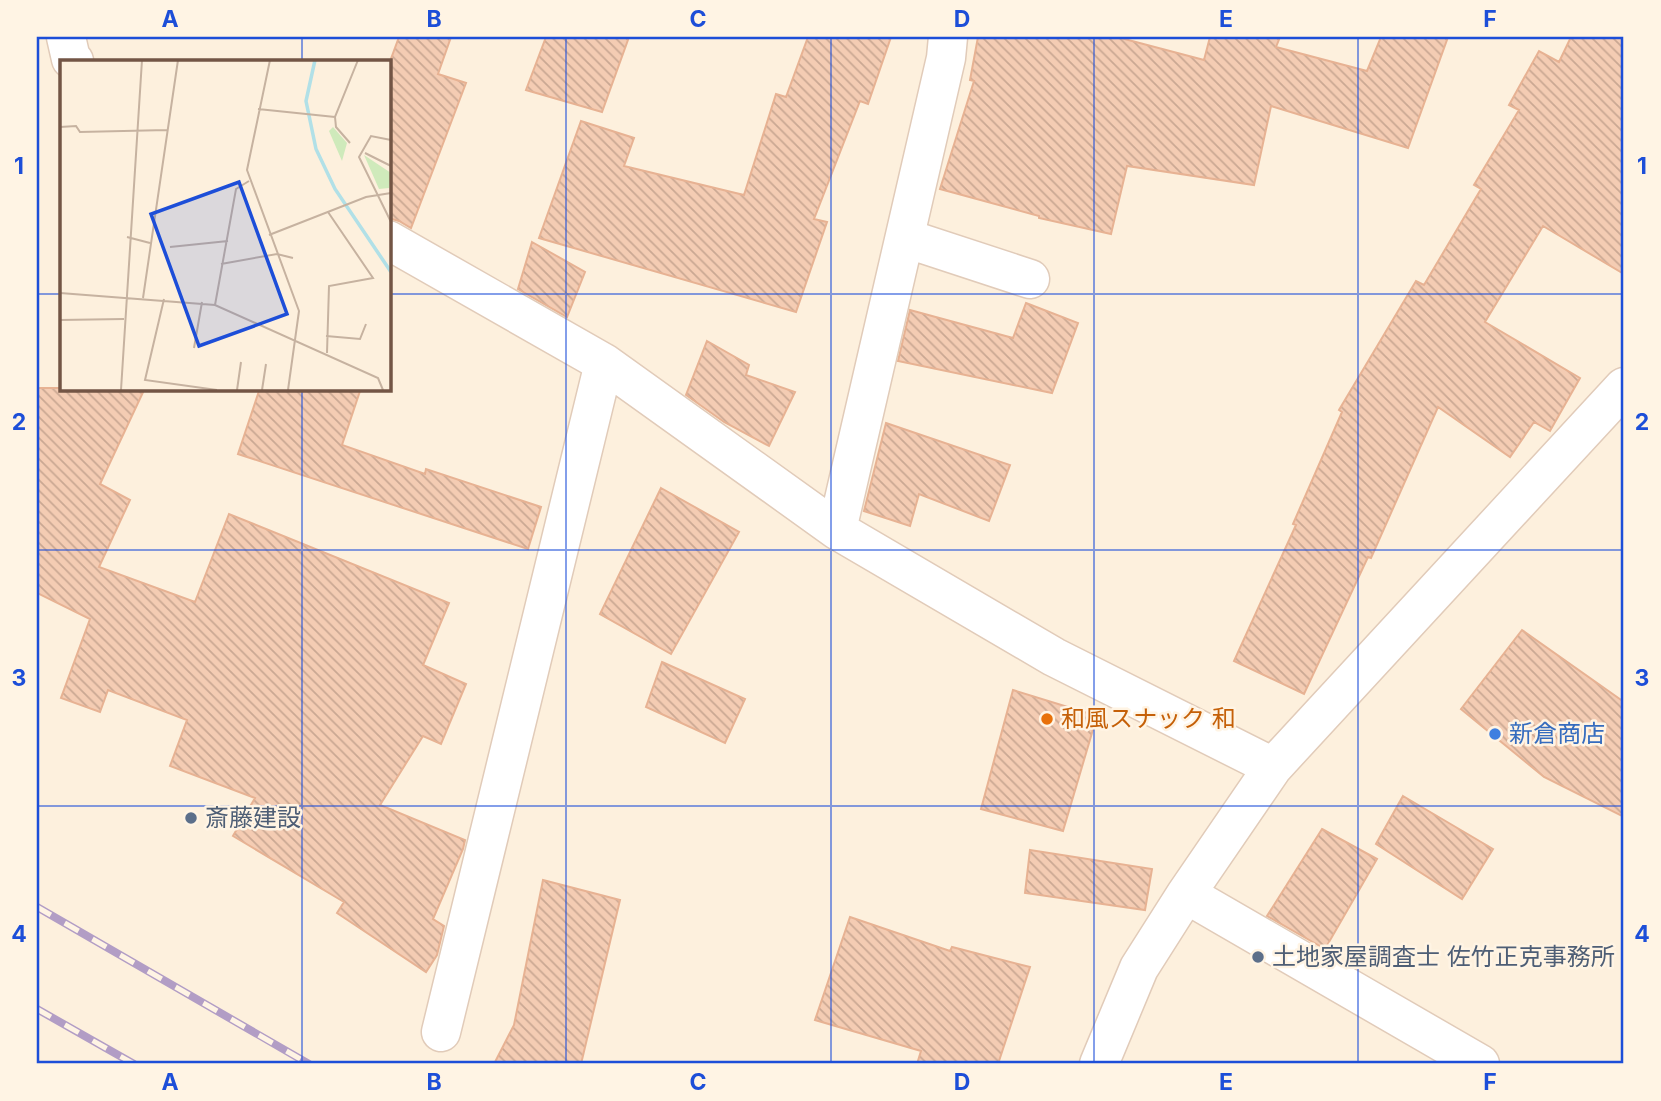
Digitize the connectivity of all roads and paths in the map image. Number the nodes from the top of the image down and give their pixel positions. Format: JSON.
{"nodes":[{"id":1,"x":66,"y":37,"type":"edge"},
{"id":2,"x":948,"y":37,"type":"edge"},
{"id":3,"x":71,"y":60,"type":"edge"},
{"id":4,"x":905,"y":238,"type":"junction"},
{"id":5,"x":390,"y":241,"type":"edge"},
{"id":6,"x":1030,"y":279,"type":"dead end"},
{"id":7,"x":604,"y":363,"type":"junction"},
{"id":8,"x":1624,"y":387,"type":"edge"},
{"id":9,"x":837,"y":530,"type":"junction"},
{"id":10,"x":1273,"y":767,"type":"junction"},
{"id":11,"x":1186,"y":894,"type":"junction"},
{"id":12,"x":441,"y":1032,"type":"dead end"},
{"id":13,"x":1100,"y":1064,"type":"edge"},
{"id":14,"x":1480,"y":1064,"type":"edge"}],
"edges":[{"from":1,"to":3,"type":"street"},
{"from":2,"to":4,"type":"street"},
{"from":4,"to":6,"type":"street"},
{"from":4,"to":9,"type":"street"},
{"from":5,"to":7,"type":"street"},
{"from":7,"to":9,"type":"street"},
{"from":7,"to":12,"type":"street"},
{"from":8,"to":10,"type":"street"},
{"from":9,"to":10,"type":"street"},
{"from":10,"to":11,"type":"street"},
{"from":11,"to":13,"type":"street"},
{"from":11,"to":14,"type":"street"}]}
